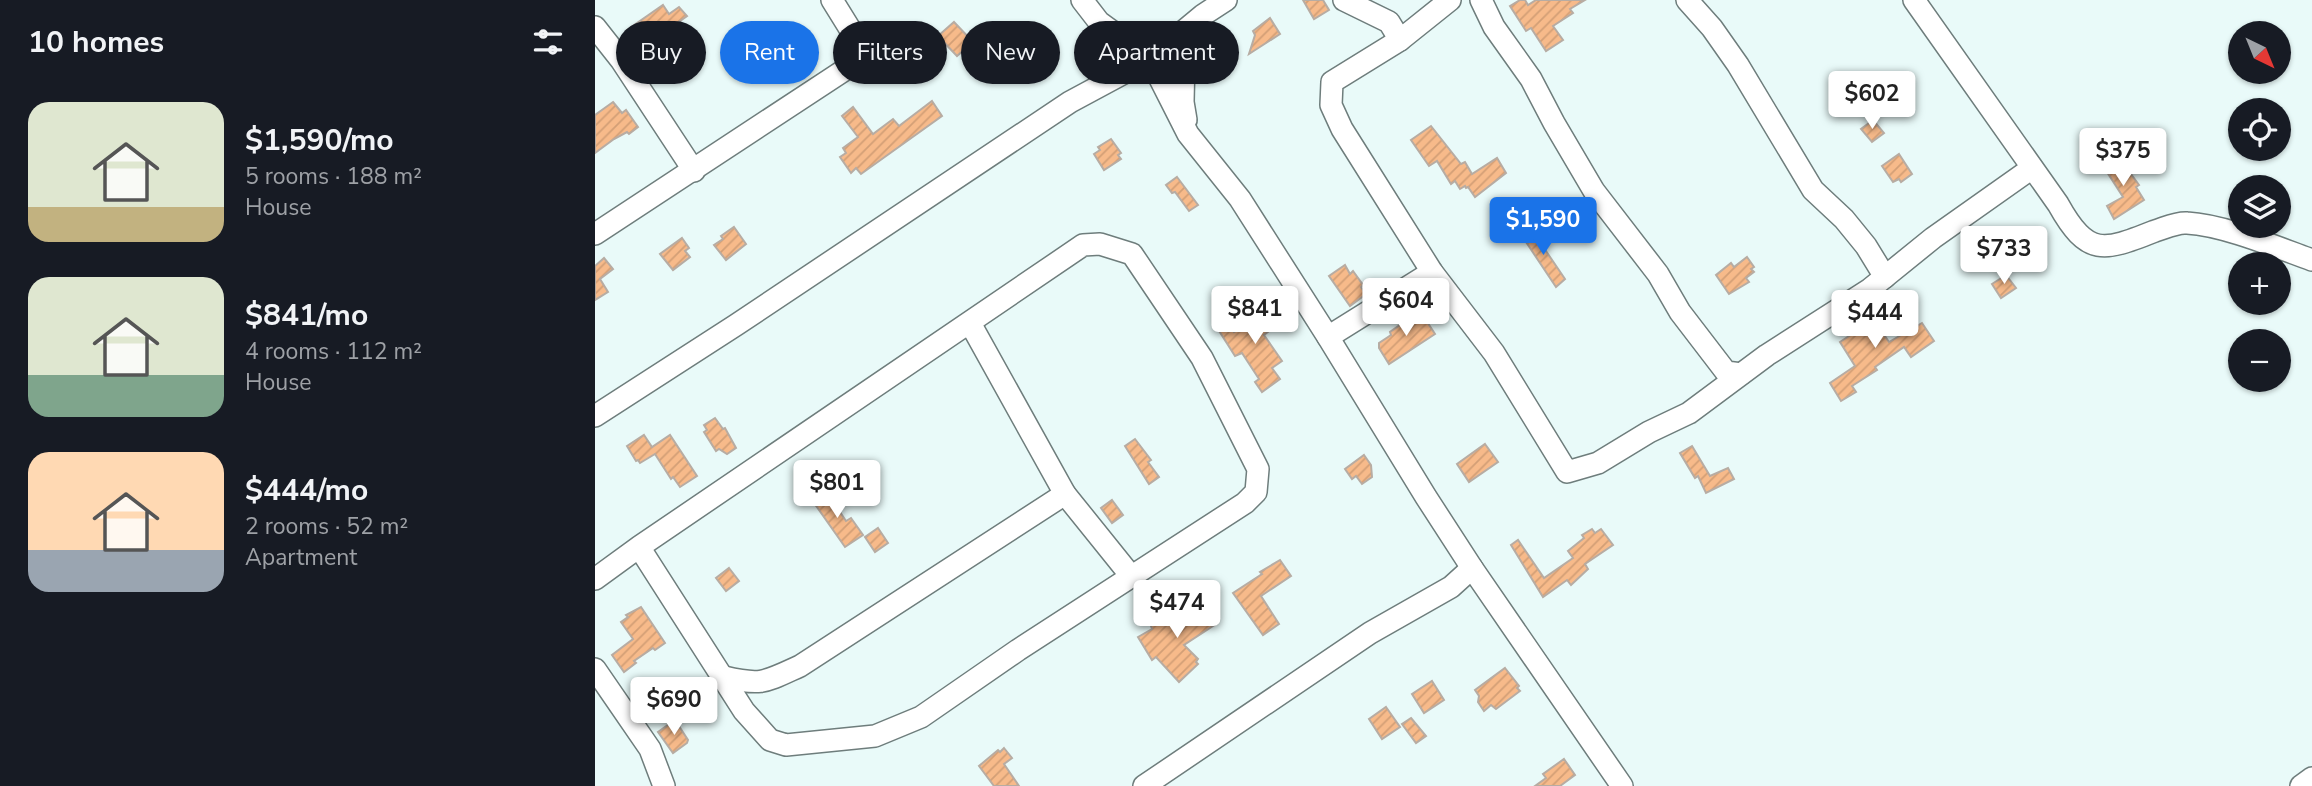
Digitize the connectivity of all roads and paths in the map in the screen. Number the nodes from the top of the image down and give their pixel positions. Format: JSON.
{"nodes":[{"id":1,"x":832,"y":0,"type":"edge"},
{"id":2,"x":1083,"y":0,"type":"edge"},
{"id":3,"x":1226,"y":0,"type":"edge"},
{"id":4,"x":1344,"y":0,"type":"edge"},
{"id":5,"x":1450,"y":0,"type":"edge"},
{"id":6,"x":1481,"y":0,"type":"edge"},
{"id":7,"x":1687,"y":0,"type":"edge"},
{"id":8,"x":1914,"y":0,"type":"edge"},
{"id":9,"x":1203,"y":15,"type":"junction"},
{"id":10,"x":1098,"y":21,"type":"edge"},
{"id":11,"x":1196,"y":21,"type":"edge"},
{"id":12,"x":595,"y":27,"type":"edge"},
{"id":13,"x":1400,"y":40,"type":"junction"},
{"id":14,"x":1103,"y":84,"type":"edge"},
{"id":15,"x":1163,"y":84,"type":"edge"},
{"id":16,"x":1188,"y":134,"type":"junction"},
{"id":17,"x":2032,"y":168,"type":"junction"},
{"id":18,"x":694,"y":171,"type":"junction"},
{"id":19,"x":595,"y":234,"type":"edge"},
{"id":20,"x":2312,"y":260,"type":"edge"},
{"id":21,"x":1432,"y":272,"type":"junction"},
{"id":22,"x":1885,"y":277,"type":"junction"},
{"id":23,"x":970,"y":323,"type":"junction"},
{"id":24,"x":1328,"y":337,"type":"junction"},
{"id":25,"x":1741,"y":374,"type":"junction"},
{"id":26,"x":595,"y":416,"type":"edge"},
{"id":27,"x":1065,"y":494,"type":"junction"},
{"id":28,"x":639,"y":547,"type":"junction"},
{"id":29,"x":1472,"y":568,"type":"junction"},
{"id":30,"x":1131,"y":576,"type":"junction"},
{"id":31,"x":595,"y":579,"type":"edge"},
{"id":32,"x":595,"y":668,"type":"edge"},
{"id":33,"x":724,"y":677,"type":"junction"},
{"id":34,"x":1171,"y":777,"type":"edge"},
{"id":35,"x":2312,"y":778,"type":"edge"},
{"id":36,"x":664,"y":786,"type":"edge"},
{"id":37,"x":1144,"y":786,"type":"edge"},
{"id":38,"x":1622,"y":786,"type":"edge"},
{"id":39,"x":2301,"y":786,"type":"edge"}],
"edges":[{"from":1,"to":18,"type":"street"},
{"from":2,"to":10,"type":"street"},
{"from":3,"to":9,"type":"street"},
{"from":4,"to":13,"type":"street"},
{"from":5,"to":13,"type":"street"},
{"from":6,"to":25,"type":"street"},
{"from":7,"to":22,"type":"street"},
{"from":8,"to":17,"type":"street"},
{"from":9,"to":11,"type":"street"},
{"from":9,"to":16,"type":"street"},
{"from":12,"to":18,"type":"street"},
{"from":13,"to":21,"type":"street"},
{"from":14,"to":26,"type":"street"},
{"from":15,"to":16,"type":"street"},
{"from":16,"to":24,"type":"street"},
{"from":17,"to":20,"type":"street"},
{"from":17,"to":22,"type":"street"},
{"from":18,"to":19,"type":"street"},
{"from":21,"to":24,"type":"street"},
{"from":21,"to":25,"type":"street"},
{"from":22,"to":25,"type":"street"},
{"from":23,"to":27,"type":"street"},
{"from":23,"to":28,"type":"street"},
{"from":23,"to":30,"type":"street"},
{"from":24,"to":29,"type":"street"},
{"from":27,"to":30,"type":"street"},
{"from":27,"to":33,"type":"street"},
{"from":28,"to":31,"type":"street"},
{"from":28,"to":33,"type":"street"},
{"from":29,"to":34,"type":"street"},
{"from":29,"to":38,"type":"street"},
{"from":30,"to":33,"type":"street"},
{"from":32,"to":36,"type":"street"},
{"from":34,"to":37,"type":"street"},
{"from":35,"to":39,"type":"street"}]}
